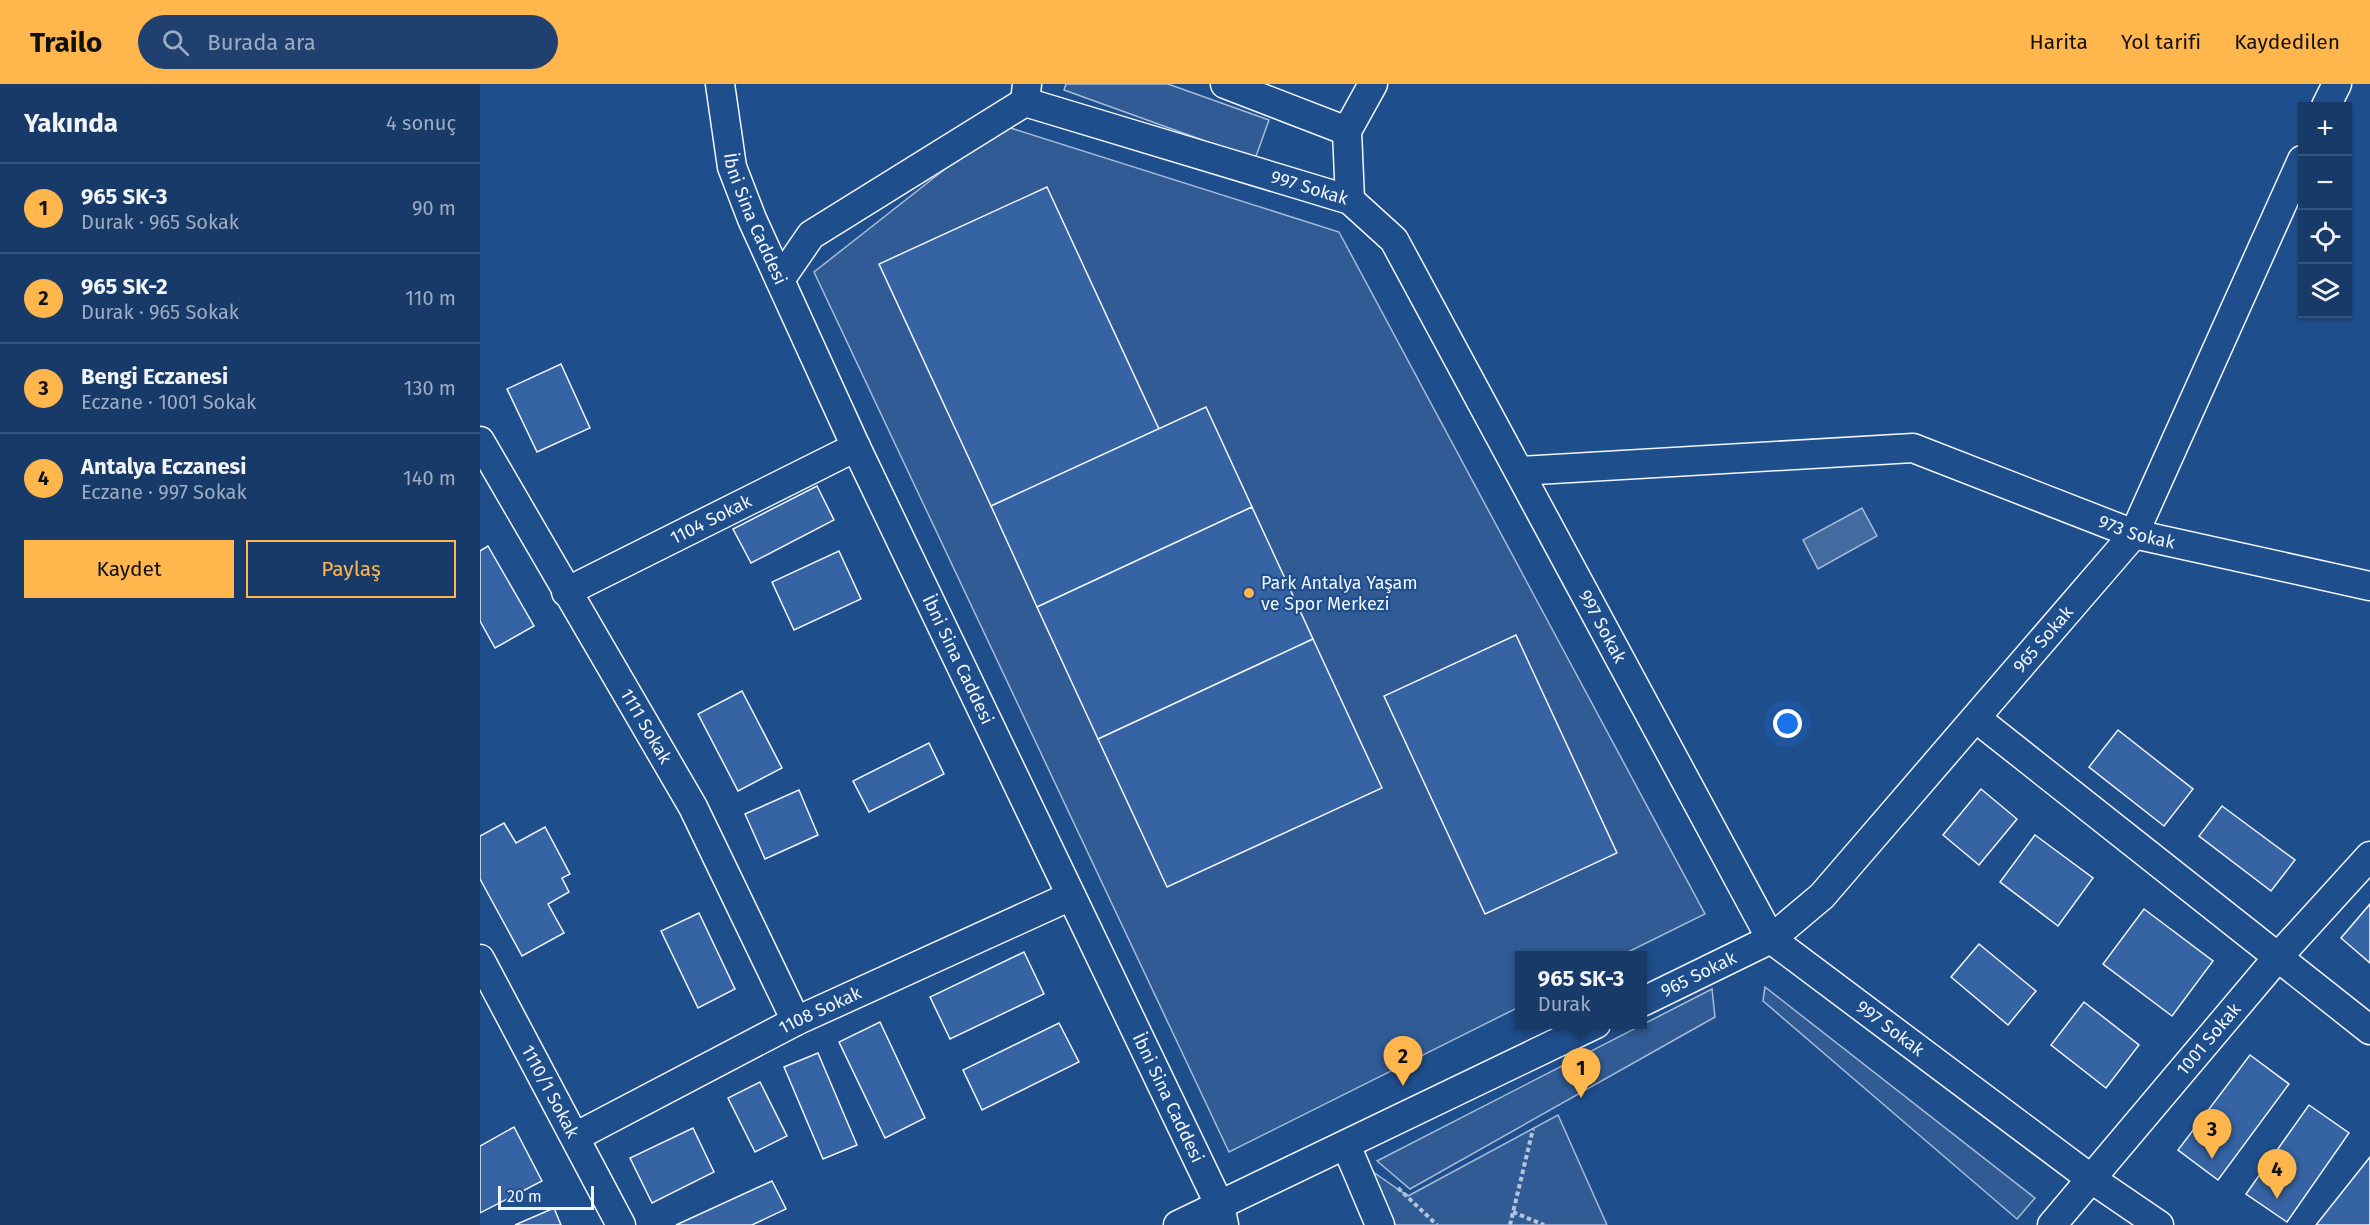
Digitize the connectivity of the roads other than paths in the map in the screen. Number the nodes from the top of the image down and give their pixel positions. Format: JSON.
{"nodes":[{"id":1,"x":720,"y":84,"type":"edge"},
{"id":2,"x":1226,"y":84,"type":"edge"},
{"id":3,"x":1373,"y":84,"type":"edge"},
{"id":4,"x":2337,"y":84,"type":"edge"},
{"id":5,"x":1026,"y":93,"type":"edge"},
{"id":6,"x":2328,"y":102,"type":"edge"},
{"id":7,"x":1347,"y":131,"type":"junction"},
{"id":8,"x":2298,"y":169,"type":"edge"},
{"id":9,"x":1350,"y":200,"type":"junction"},
{"id":10,"x":780,"y":280,"type":"junction"},
{"id":11,"x":480,"y":441,"type":"edge"},
{"id":12,"x":856,"y":447,"type":"junction"},
{"id":13,"x":1520,"y":471,"type":"junction"},
{"id":14,"x":2134,"y":534,"type":"junction"},
{"id":15,"x":2370,"y":586,"type":"edge"},
{"id":16,"x":566,"y":592,"type":"junction"},
{"id":17,"x":1977,"y":718,"type":"junction"},
{"id":18,"x":2370,"y":856,"type":"edge"},
{"id":19,"x":1071,"y":896,"type":"junction"},
{"id":20,"x":1771,"y":939,"type":"junction"},
{"id":21,"x":2278,"y":957,"type":"junction"},
{"id":22,"x":480,"y":959,"type":"edge"},
{"id":23,"x":1647,"y":1000,"type":"edge"},
{"id":24,"x":796,"y":1021,"type":"junction"},
{"id":25,"x":1586,"y":1029,"type":"edge"},
{"id":26,"x":2370,"y":1030,"type":"edge"},
{"id":27,"x":575,"y":1137,"type":"junction"},
{"id":28,"x":1346,"y":1144,"type":"junction"},
{"id":29,"x":2090,"y":1178,"type":"junction"},
{"id":30,"x":1222,"y":1216,"type":"edge"},
{"id":31,"x":621,"y":1225,"type":"edge"},
{"id":32,"x":1178,"y":1225,"type":"edge"},
{"id":33,"x":1380,"y":1225,"type":"edge"},
{"id":34,"x":2052,"y":1225,"type":"edge"},
{"id":35,"x":2159,"y":1225,"type":"edge"}],
"edges":[{"from":1,"to":10,"type":"street","name":"İbni Sina Caddesi"},
{"from":2,"to":7,"type":"street"},
{"from":3,"to":7,"type":"street"},
{"from":4,"to":6,"type":"street"},
{"from":5,"to":9,"type":"street","name":"997 Sokak"},
{"from":5,"to":10,"type":"street"},
{"from":7,"to":9,"type":"street"},
{"from":8,"to":14,"type":"street","name":"965 Sokak"},
{"from":9,"to":13,"type":"street","name":"997 Sokak"},
{"from":10,"to":12,"type":"street","name":"İbni Sina Caddesi"},
{"from":11,"to":16,"type":"street","name":"1111 Sokak"},
{"from":12,"to":16,"type":"street","name":"1104 Sokak"},
{"from":12,"to":19,"type":"street","name":"İbni Sina Caddesi"},
{"from":13,"to":14,"type":"street","name":"973 Sokak"},
{"from":13,"to":20,"type":"street","name":"997 Sokak"},
{"from":14,"to":15,"type":"street","name":"973 Sokak"},
{"from":14,"to":17,"type":"street","name":"965 Sokak"},
{"from":16,"to":24,"type":"street","name":"1111 Sokak"},
{"from":17,"to":20,"type":"street","name":"965 Sokak"},
{"from":17,"to":21,"type":"street"},
{"from":18,"to":21,"type":"street","name":"1001 Sokak"},
{"from":19,"to":24,"type":"street","name":"1108 Sokak"},
{"from":19,"to":30,"type":"street","name":"İbni Sina Caddesi"},
{"from":20,"to":23,"type":"street","name":"965 Sokak"},
{"from":20,"to":29,"type":"street","name":"997 Sokak"},
{"from":21,"to":26,"type":"street"},
{"from":21,"to":29,"type":"street","name":"1001 Sokak"},
{"from":22,"to":27,"type":"street","name":"1110/1 Sokak"},
{"from":24,"to":27,"type":"street","name":"1108 Sokak"},
{"from":25,"to":28,"type":"street"},
{"from":27,"to":31,"type":"street","name":"1110/1 Sokak"},
{"from":28,"to":30,"type":"street"},
{"from":28,"to":33,"type":"street"},
{"from":29,"to":34,"type":"street","name":"1001 Sokak"},
{"from":29,"to":35,"type":"street","name":"997 Sokak"},
{"from":30,"to":32,"type":"street"}]}
